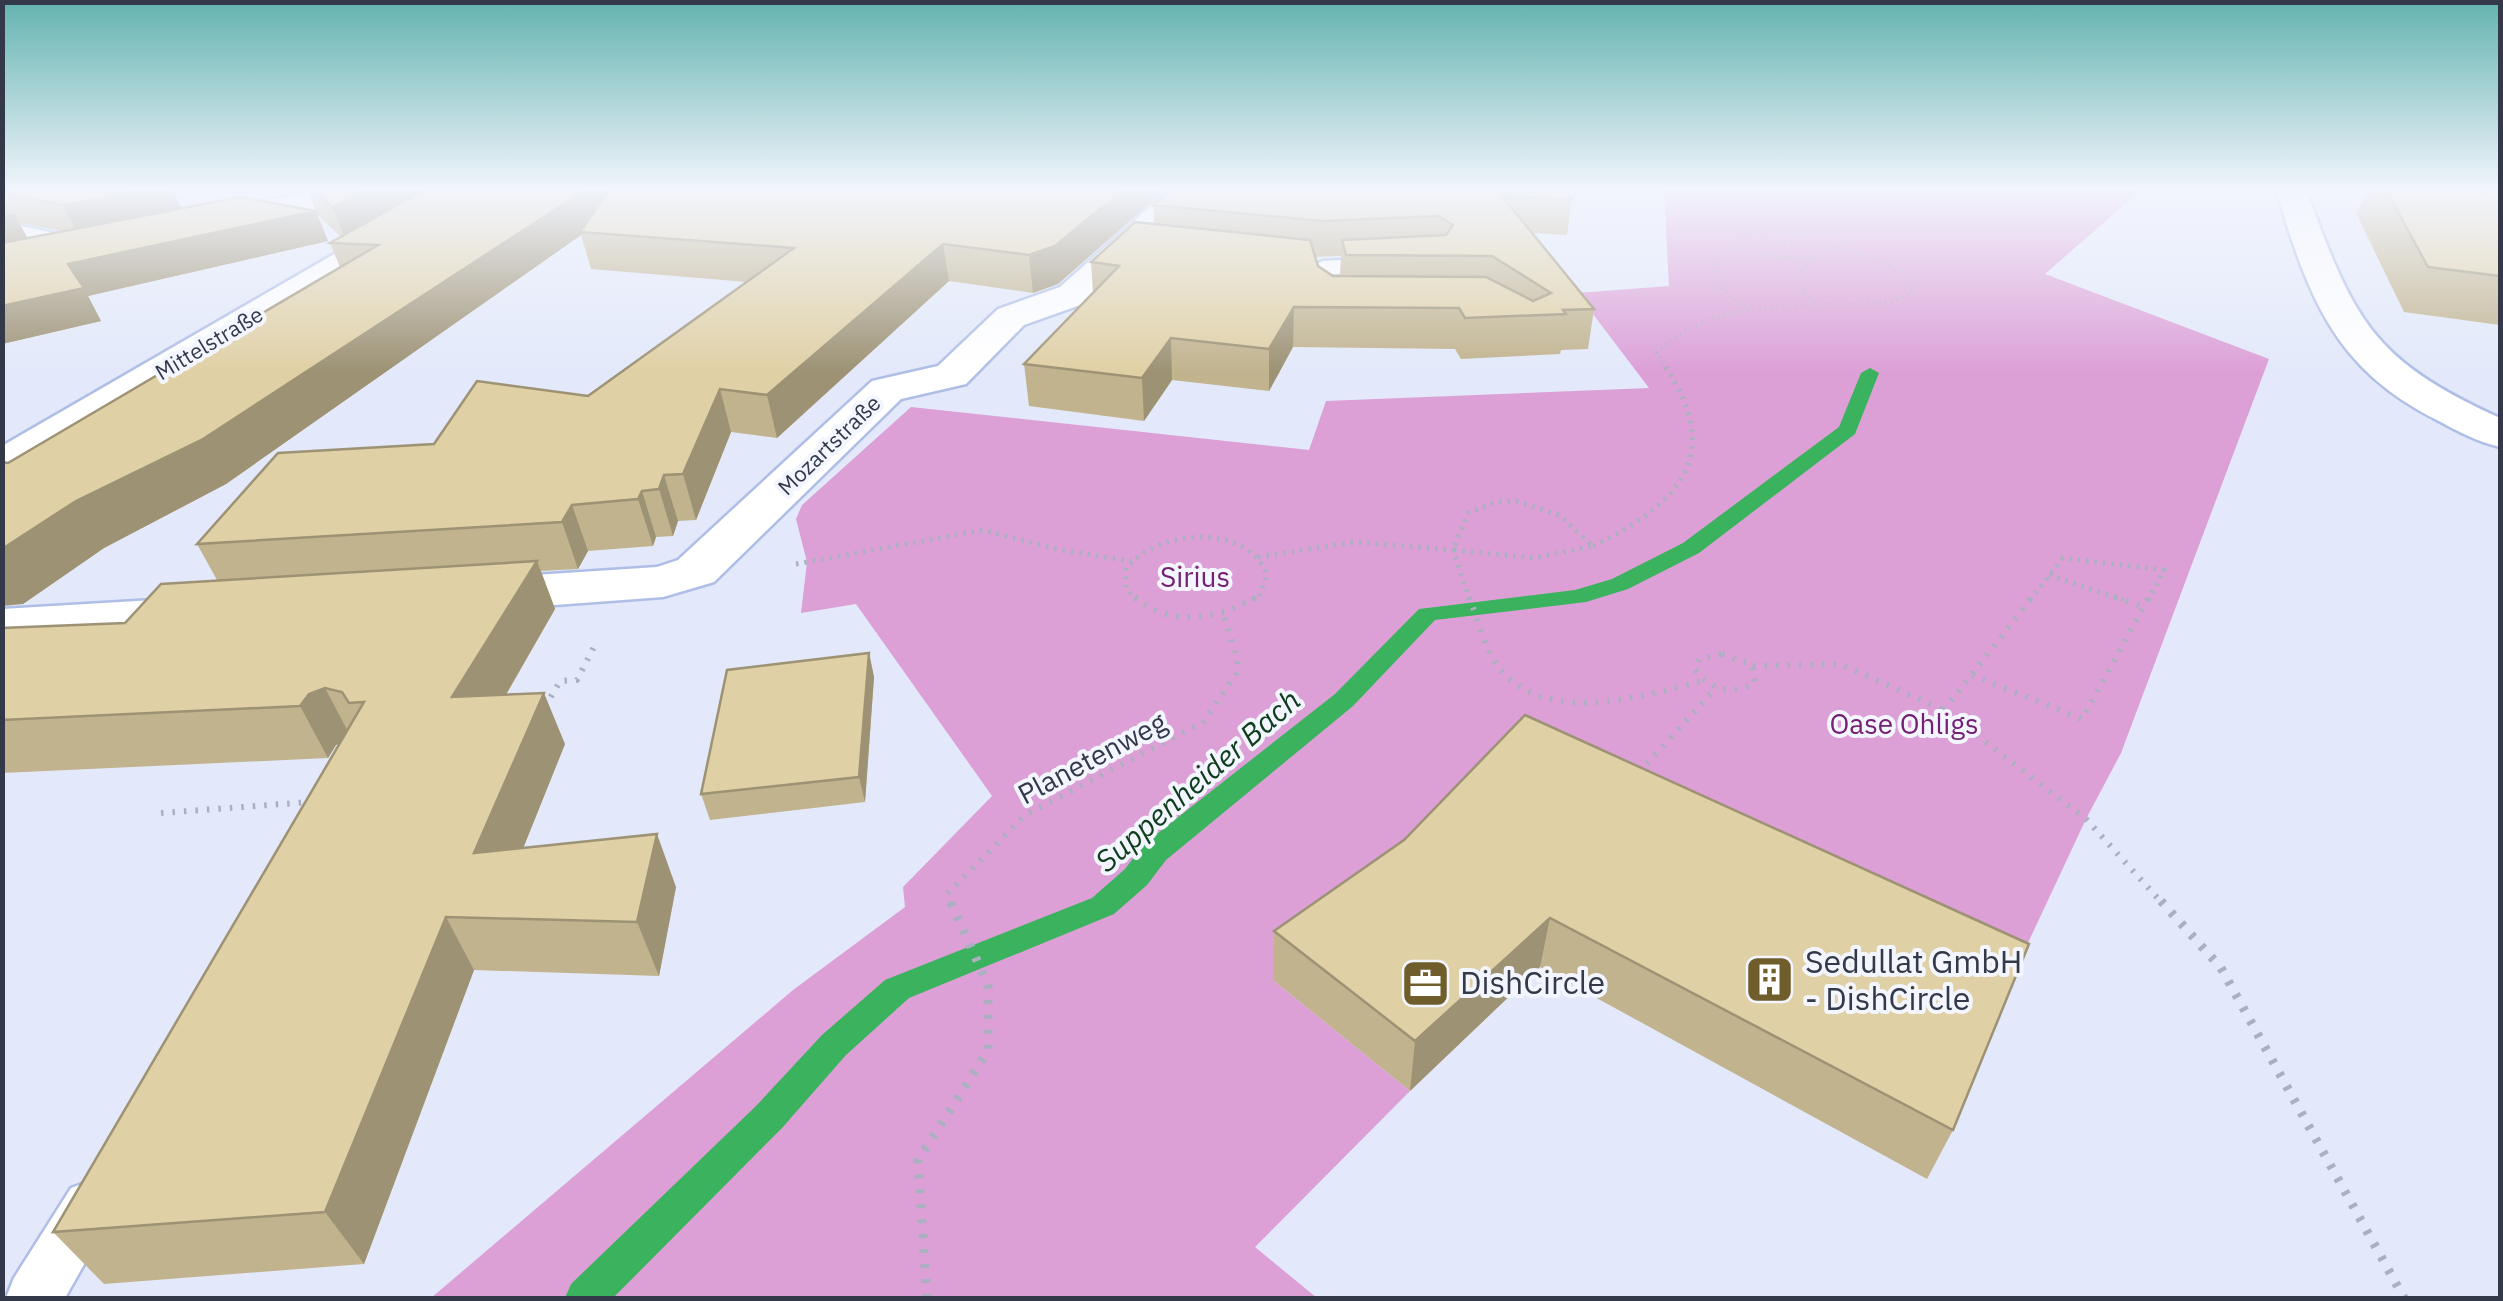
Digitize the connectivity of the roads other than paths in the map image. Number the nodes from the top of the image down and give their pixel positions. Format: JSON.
{"nodes":[{"id":1,"x":66,"y":251,"type":"edge"},
{"id":2,"x":364,"y":251,"type":"edge"},
{"id":3,"x":1121,"y":251,"type":"edge"},
{"id":4,"x":1151,"y":251,"type":"edge"},
{"id":5,"x":2316,"y":251,"type":"edge"},
{"id":6,"x":1164,"y":252,"type":"edge"},
{"id":7,"x":19,"y":260,"type":"edge"},
{"id":8,"x":1416,"y":264,"type":"edge"},
{"id":9,"x":1317,"y":273,"type":"edge"},
{"id":10,"x":2500,"y":434,"type":"edge"},
{"id":11,"x":2,"y":465,"type":"edge"},
{"id":12,"x":430,"y":598,"type":"edge"},
{"id":13,"x":255,"y":609,"type":"edge"},
{"id":14,"x":2,"y":626,"type":"edge"},
{"id":15,"x":108,"y":1176,"type":"edge"},
{"id":16,"x":34,"y":1298,"type":"edge"}],
"edges":[{"from":1,"to":7,"type":"street"},
{"from":2,"to":11,"type":"street","name":"Mittelstraße"},
{"from":3,"to":12,"type":"street","name":"Mozartstraße"},
{"from":4,"to":6,"type":"lane"},
{"from":5,"to":10,"type":"street"},
{"from":8,"to":9,"type":"lane"},
{"from":13,"to":14,"type":"street"},
{"from":15,"to":16,"type":"lane"}]}
